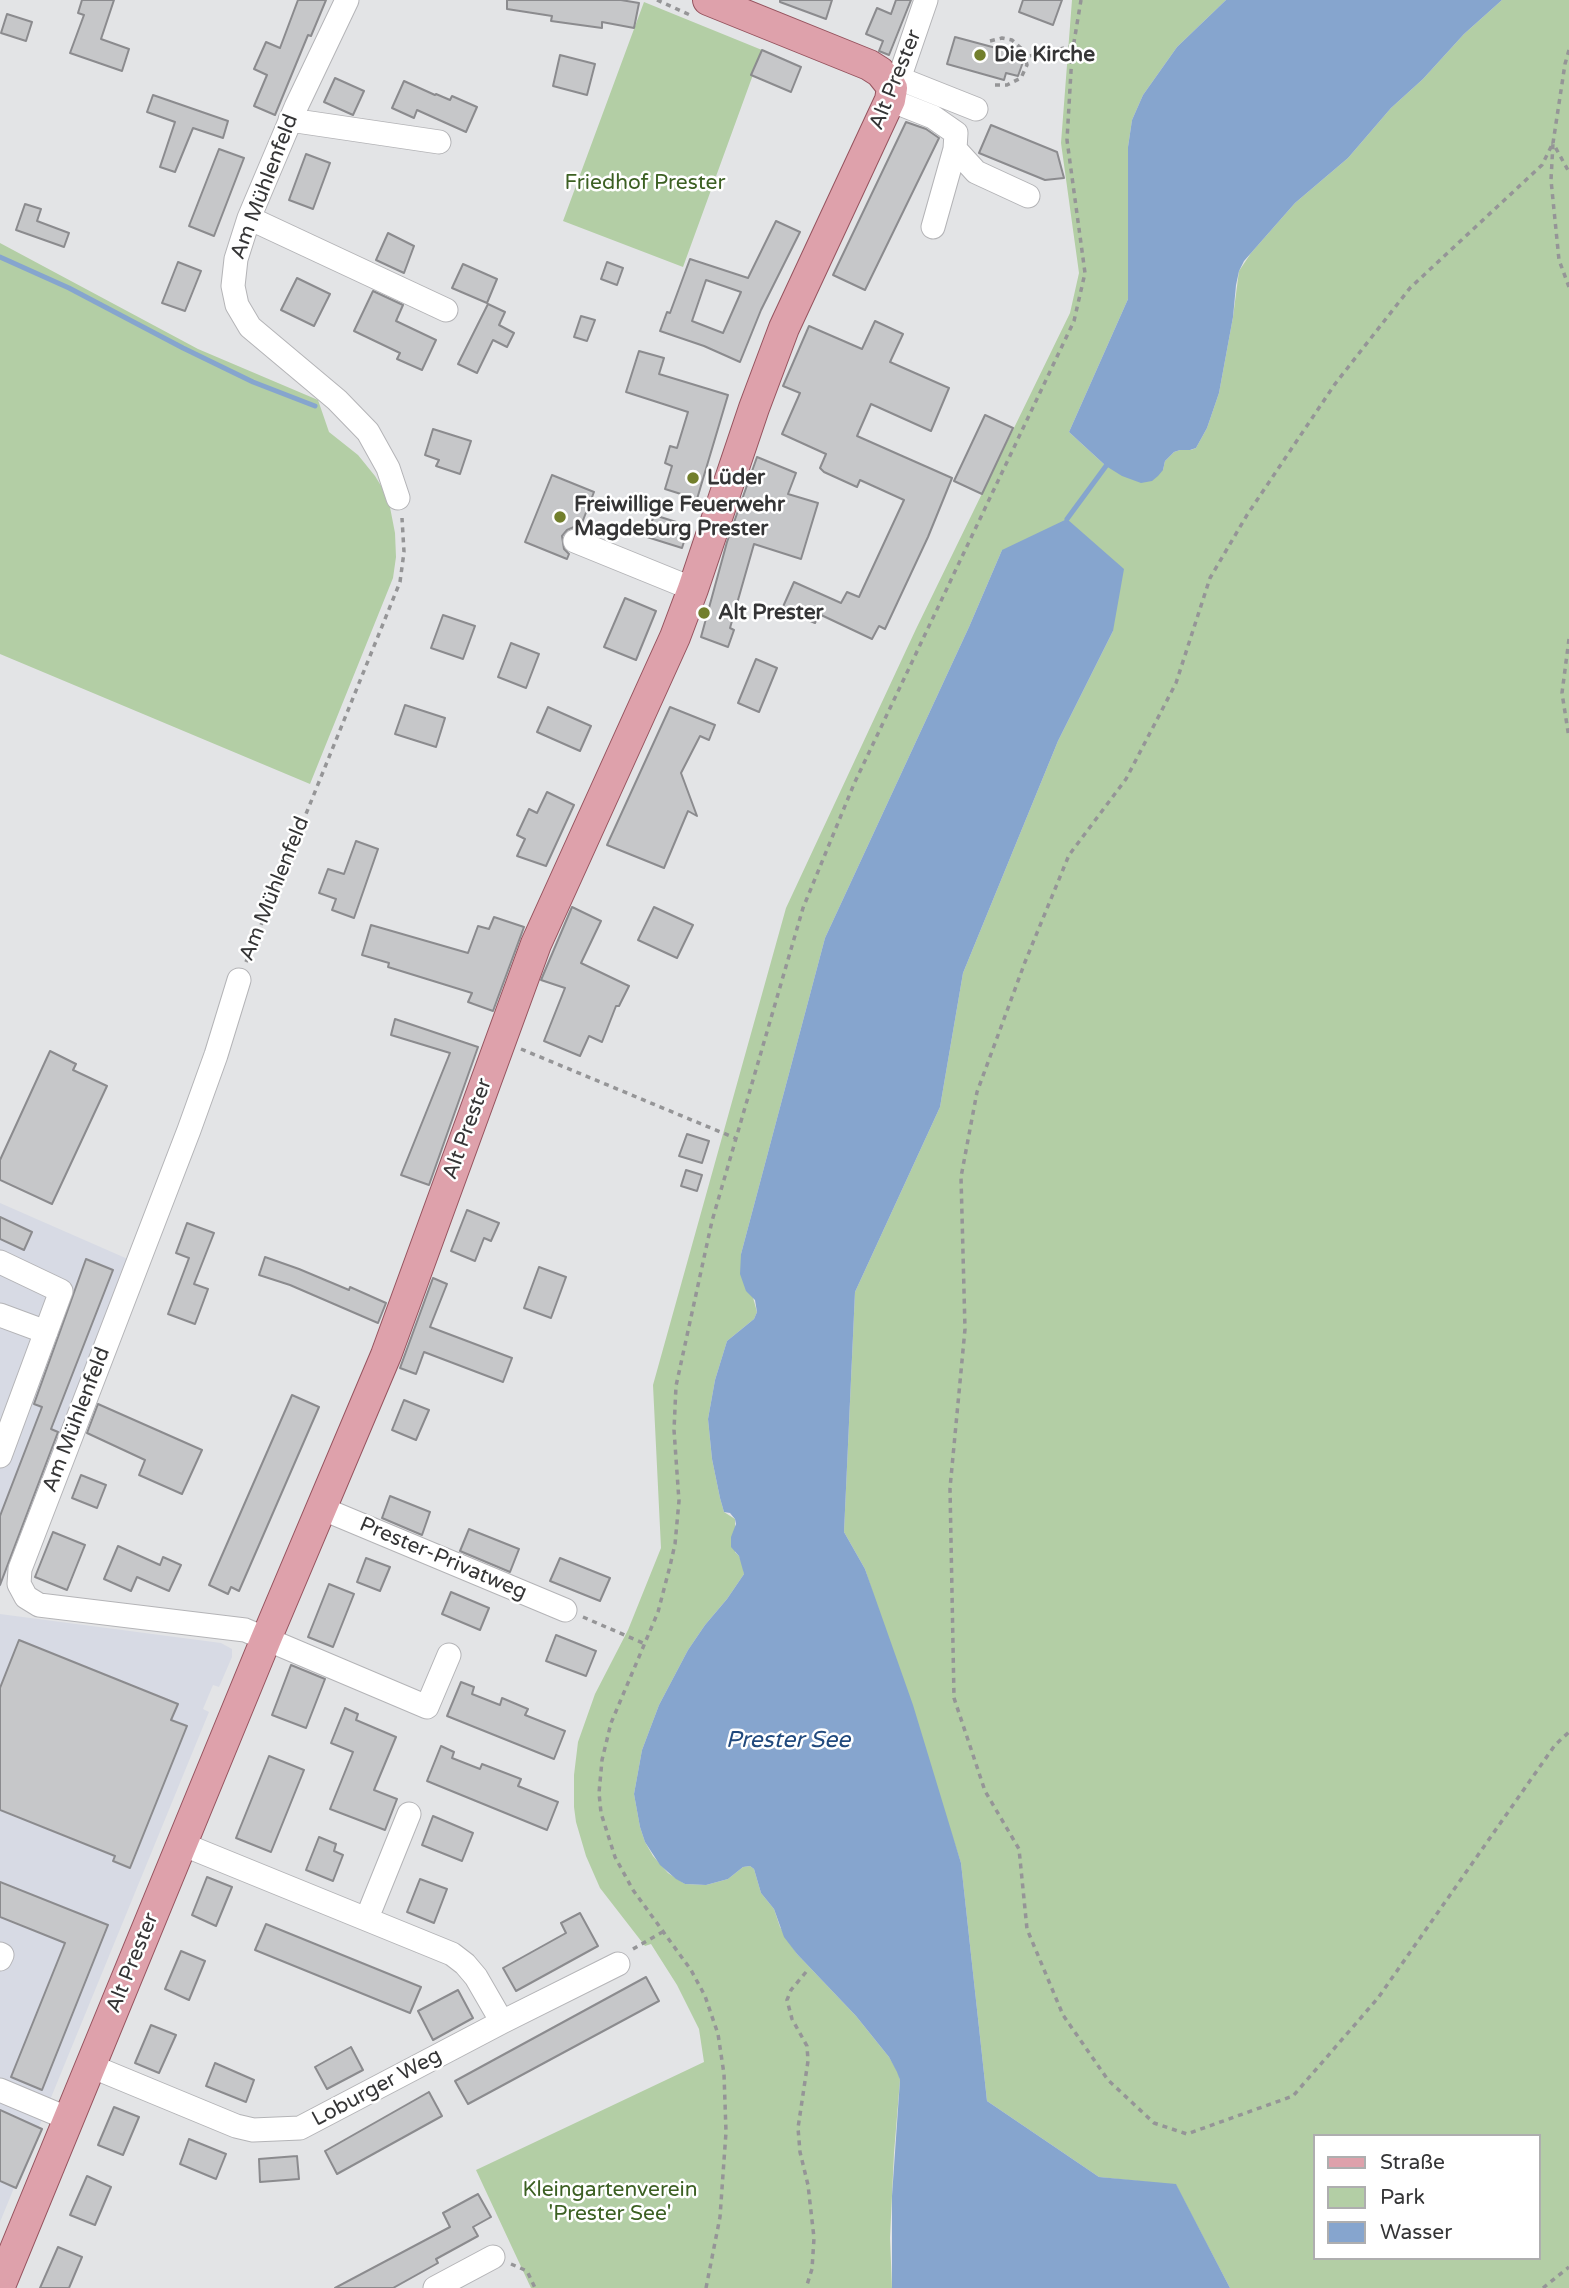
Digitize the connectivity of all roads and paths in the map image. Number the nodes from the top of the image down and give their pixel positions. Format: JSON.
{"nodes":[{"id":1,"x":347,"y":0,"type":"edge"},
{"id":2,"x":708,"y":0,"type":"edge"},
{"id":3,"x":926,"y":0,"type":"edge"},
{"id":4,"x":1081,"y":0,"type":"edge"},
{"id":5,"x":990,"y":41,"type":"dead end"},
{"id":6,"x":1073,"y":46,"type":"junction"},
{"id":7,"x":1569,"y":50,"type":"edge"},
{"id":8,"x":1026,"y":57,"type":"junction"},
{"id":9,"x":995,"y":85,"type":"dead end"},
{"id":10,"x":893,"y":89,"type":"junction"},
{"id":11,"x":976,"y":109,"type":"dead end"},
{"id":12,"x":290,"y":120,"type":"junction"},
{"id":13,"x":439,"y":142,"type":"dead end"},
{"id":14,"x":1553,"y":143,"type":"junction"},
{"id":15,"x":955,"y":149,"type":"junction"},
{"id":16,"x":1569,"y":172,"type":"edge"},
{"id":17,"x":1028,"y":196,"type":"dead end"},
{"id":18,"x":249,"y":218,"type":"junction"},
{"id":19,"x":933,"y":227,"type":"dead end"},
{"id":20,"x":1569,"y":287,"type":"edge"},
{"id":21,"x":446,"y":310,"type":"dead end"},
{"id":22,"x":398,"y":498,"type":"joint"},
{"id":23,"x":575,"y":541,"type":"dead end"},
{"id":24,"x":693,"y":589,"type":"junction"},
{"id":25,"x":1569,"y":639,"type":"edge"},
{"id":26,"x":1569,"y":738,"type":"edge"},
{"id":27,"x":239,"y":980,"type":"joint"},
{"id":28,"x":500,"y":1040,"type":"junction"},
{"id":29,"x":735,"y":1138,"type":"junction"},
{"id":30,"x":0,"y":1262,"type":"edge"},
{"id":31,"x":0,"y":1315,"type":"edge"},
{"id":32,"x":46,"y":1332,"type":"junction"},
{"id":33,"x":0,"y":1456,"type":"edge"},
{"id":34,"x":321,"y":1508,"type":"junction"},
{"id":35,"x":565,"y":1610,"type":"joint"},
{"id":36,"x":267,"y":1639,"type":"junction"},
{"id":37,"x":645,"y":1644,"type":"junction"},
{"id":38,"x":449,"y":1656,"type":"dead end"},
{"id":39,"x":1569,"y":1732,"type":"edge"},
{"id":40,"x":409,"y":1814,"type":"dead end"},
{"id":41,"x":182,"y":1844,"type":"junction"},
{"id":42,"x":367,"y":1918,"type":"junction"},
{"id":43,"x":664,"y":1931,"type":"junction"},
{"id":44,"x":618,"y":1965,"type":"joint"},
{"id":45,"x":806,"y":1972,"type":"dead end"},
{"id":46,"x":502,"y":2022,"type":"junction"},
{"id":47,"x":90,"y":2066,"type":"junction"},
{"id":48,"x":0,"y":2090,"type":"edge"},
{"id":49,"x":69,"y":2119,"type":"junction"},
{"id":50,"x":493,"y":2257,"type":"joint"},
{"id":51,"x":1569,"y":2267,"type":"edge"},
{"id":52,"x":0,"y":2286,"type":"edge"},
{"id":53,"x":435,"y":2288,"type":"edge"},
{"id":54,"x":535,"y":2288,"type":"edge"},
{"id":55,"x":706,"y":2288,"type":"edge"},
{"id":56,"x":806,"y":2288,"type":"edge"},
{"id":57,"x":1543,"y":2288,"type":"edge"}],
"edges":[{"from":1,"to":12,"type":"street","name":"Am Mühlenfeld"},
{"from":2,"to":10,"type":"main road"},
{"from":3,"to":10,"type":"street","name":"Alt Prester"},
{"from":4,"to":6,"type":"path"},
{"from":5,"to":8,"type":"path"},
{"from":6,"to":8,"type":"path"},
{"from":6,"to":29,"type":"path"},
{"from":7,"to":14,"type":"path"},
{"from":8,"to":9,"type":"path"},
{"from":10,"to":11,"type":"street"},
{"from":10,"to":15,"type":"street"},
{"from":10,"to":24,"type":"main road","name":"Alt Prester"},
{"from":12,"to":13,"type":"street"},
{"from":12,"to":18,"type":"street","name":"Am Mühlenfeld"},
{"from":14,"to":16,"type":"path"},
{"from":14,"to":20,"type":"path"},
{"from":14,"to":39,"type":"path"},
{"from":15,"to":17,"type":"street"},
{"from":15,"to":19,"type":"street"},
{"from":18,"to":21,"type":"street"},
{"from":18,"to":22,"type":"street","name":"Am Mühlenfeld"},
{"from":22,"to":27,"type":"path","name":"Am Mühlenfeld"},
{"from":23,"to":24,"type":"street"},
{"from":24,"to":28,"type":"main road","name":"Alt Prester"},
{"from":25,"to":26,"type":"path"},
{"from":27,"to":36,"type":"street","name":"Am Mühlenfeld"},
{"from":28,"to":29,"type":"path"},
{"from":28,"to":34,"type":"main road","name":"Alt Prester"},
{"from":29,"to":37,"type":"path"},
{"from":30,"to":32,"type":"street"},
{"from":31,"to":32,"type":"street"},
{"from":32,"to":33,"type":"street"},
{"from":34,"to":35,"type":"street","name":"Prester-Privatweg"},
{"from":34,"to":36,"type":"main road","name":"Alt Prester"},
{"from":35,"to":37,"type":"path"},
{"from":36,"to":38,"type":"street"},
{"from":36,"to":41,"type":"main road","name":"Alt Prester"},
{"from":37,"to":43,"type":"path"},
{"from":40,"to":42,"type":"street"},
{"from":41,"to":42,"type":"street"},
{"from":41,"to":47,"type":"main road","name":"Alt Prester"},
{"from":42,"to":46,"type":"street"},
{"from":43,"to":44,"type":"path"},
{"from":43,"to":55,"type":"path"},
{"from":44,"to":46,"type":"street","name":"Loburger Weg"},
{"from":45,"to":56,"type":"path"},
{"from":46,"to":47,"type":"street","name":"Loburger Weg"},
{"from":47,"to":49,"type":"main road","name":"Alt Prester"},
{"from":48,"to":49,"type":"street"},
{"from":49,"to":52,"type":"main road","name":"Alt Prester"},
{"from":50,"to":53,"type":"street"},
{"from":50,"to":54,"type":"path"},
{"from":51,"to":57,"type":"path"}]}
